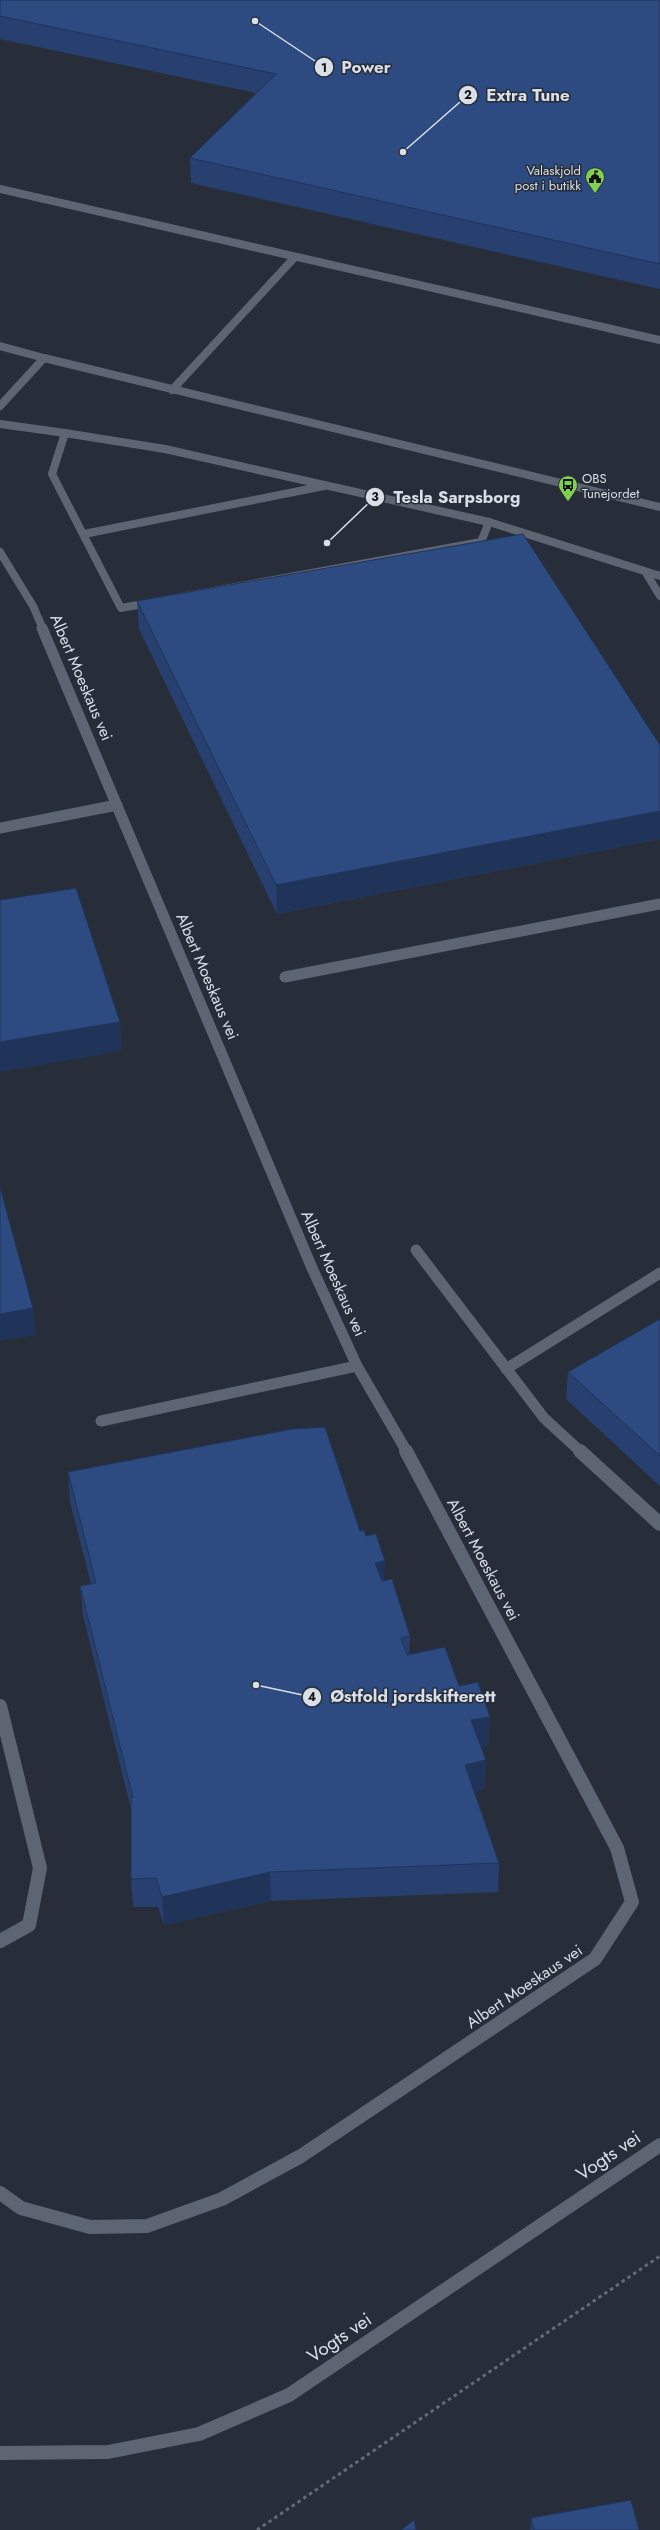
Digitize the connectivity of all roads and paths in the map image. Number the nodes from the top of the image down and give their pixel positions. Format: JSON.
{"nodes":[{"id":1,"x":0,"y":190,"type":"edge"},
{"id":2,"x":294,"y":258,"type":"junction"},
{"id":3,"x":660,"y":340,"type":"edge"},
{"id":4,"x":0,"y":346,"type":"edge"},
{"id":5,"x":44,"y":358,"type":"junction"},
{"id":6,"x":172,"y":390,"type":"junction"},
{"id":7,"x":0,"y":406,"type":"edge"},
{"id":8,"x":0,"y":424,"type":"edge"},
{"id":9,"x":65,"y":433,"type":"junction"},
{"id":10,"x":329,"y":485,"type":"junction"},
{"id":11,"x":660,"y":507,"type":"edge"},
{"id":12,"x":489,"y":522,"type":"junction"},
{"id":13,"x":84,"y":534,"type":"junction"},
{"id":14,"x":0,"y":552,"type":"edge"},
{"id":15,"x":646,"y":573,"type":"junction"},
{"id":16,"x":660,"y":576,"type":"edge"},
{"id":17,"x":660,"y":596,"type":"edge"},
{"id":18,"x":117,"y":805,"type":"junction"},
{"id":19,"x":0,"y":828,"type":"edge"},
{"id":20,"x":660,"y":904,"type":"edge"},
{"id":21,"x":285,"y":977,"type":"dead end"},
{"id":22,"x":416,"y":1250,"type":"dead end"},
{"id":23,"x":660,"y":1273,"type":"edge"},
{"id":24,"x":358,"y":1366,"type":"junction"},
{"id":25,"x":506,"y":1369,"type":"junction"},
{"id":26,"x":101,"y":1421,"type":"dead end"},
{"id":27,"x":660,"y":1524,"type":"edge"},
{"id":28,"x":0,"y":1706,"type":"edge"},
{"id":29,"x":0,"y":1941,"type":"edge"},
{"id":30,"x":660,"y":2144,"type":"edge"},
{"id":31,"x":0,"y":2193,"type":"edge"},
{"id":32,"x":660,"y":2256,"type":"edge"},
{"id":33,"x":0,"y":2453,"type":"edge"},
{"id":34,"x":257,"y":2530,"type":"edge"}],
"edges":[{"from":1,"to":2,"type":"street"},
{"from":2,"to":3,"type":"street"},
{"from":2,"to":6,"type":"street"},
{"from":4,"to":5,"type":"street"},
{"from":5,"to":6,"type":"street"},
{"from":5,"to":7,"type":"street"},
{"from":6,"to":11,"type":"street"},
{"from":8,"to":9,"type":"street"},
{"from":9,"to":10,"type":"street"},
{"from":9,"to":13,"type":"street"},
{"from":10,"to":12,"type":"street"},
{"from":10,"to":13,"type":"street"},
{"from":12,"to":13,"type":"street"},
{"from":12,"to":15,"type":"street"},
{"from":14,"to":18,"type":"street","name":"Albert Moeskaus vei"},
{"from":15,"to":16,"type":"street"},
{"from":15,"to":17,"type":"street"},
{"from":18,"to":19,"type":"street"},
{"from":18,"to":24,"type":"street","name":"Albert Moeskaus vei"},
{"from":20,"to":21,"type":"street"},
{"from":22,"to":25,"type":"street"},
{"from":23,"to":25,"type":"street"},
{"from":24,"to":26,"type":"street"},
{"from":24,"to":31,"type":"street","name":"Albert Moeskaus vei"},
{"from":25,"to":27,"type":"street"},
{"from":28,"to":29,"type":"street"},
{"from":30,"to":33,"type":"street","name":"Vogts vei"},
{"from":32,"to":34,"type":"path"}]}
